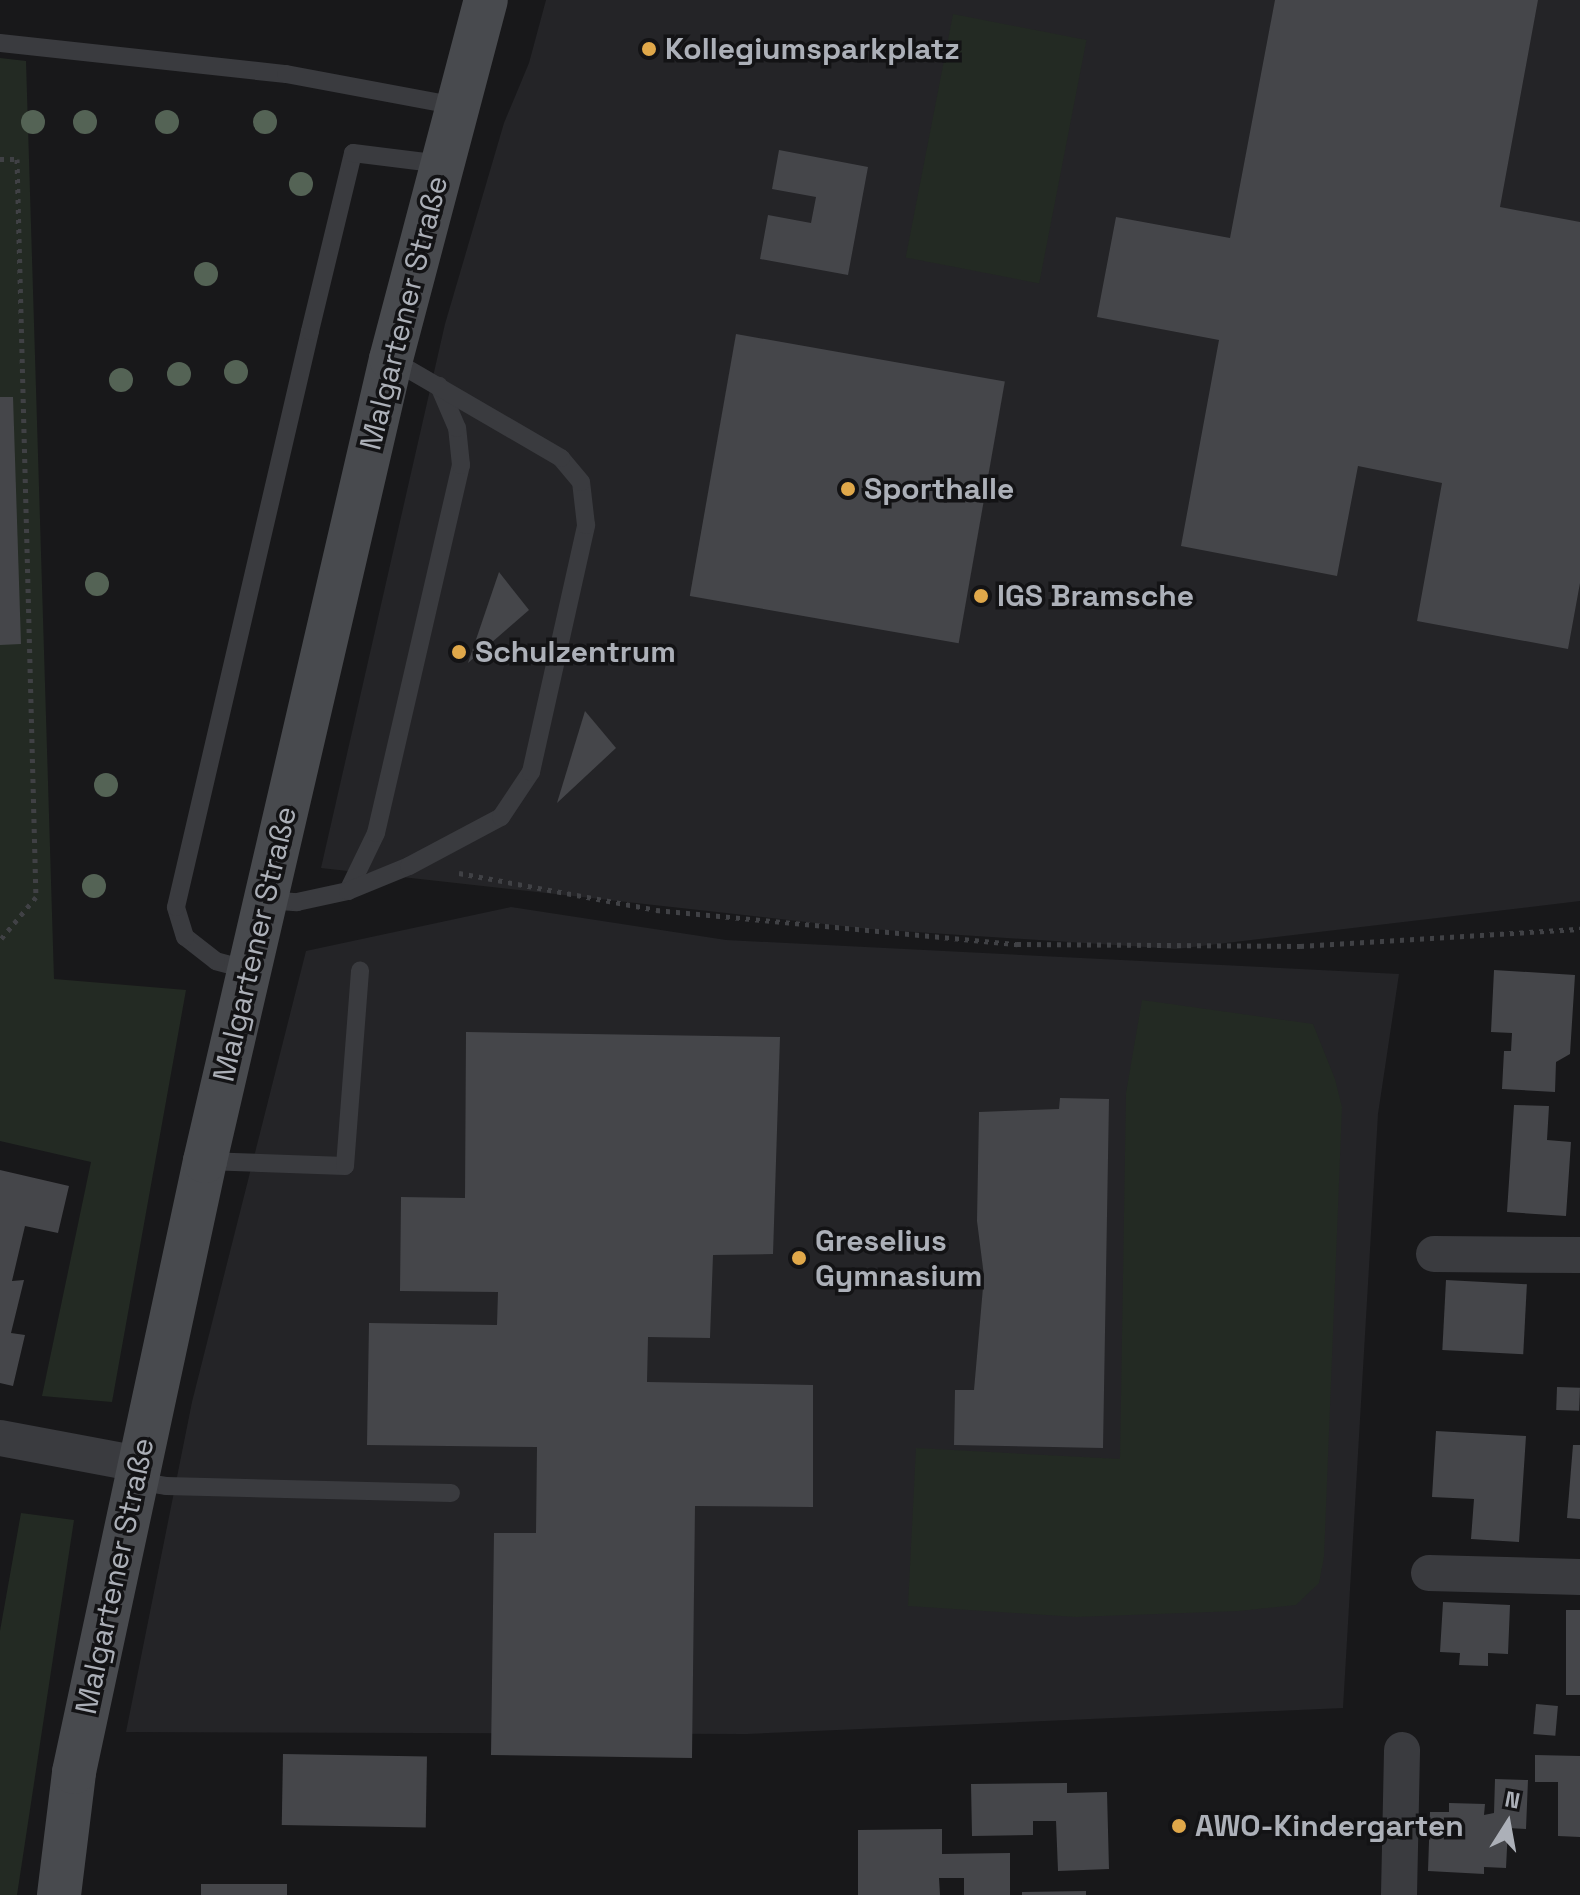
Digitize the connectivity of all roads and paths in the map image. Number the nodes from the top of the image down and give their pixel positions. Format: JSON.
{"nodes":[{"id":1,"x":486,"y":0,"type":"edge"},
{"id":2,"x":0,"y":43,"type":"edge"},
{"id":3,"x":457,"y":106,"type":"junction"},
{"id":4,"x":0,"y":159,"type":"edge"},
{"id":5,"x":441,"y":164,"type":"junction"},
{"id":6,"x":391,"y":359,"type":"junction"},
{"id":7,"x":439,"y":386,"type":"junction"},
{"id":8,"x":409,"y":866,"type":"junction"},
{"id":9,"x":348,"y":891,"type":"junction"},
{"id":10,"x":266,"y":900,"type":"junction"},
{"id":11,"x":1580,"y":929,"type":"edge"},
{"id":12,"x":0,"y":940,"type":"edge"},
{"id":13,"x":249,"y":970,"type":"junction"},
{"id":14,"x":360,"y":971,"type":"dead end"},
{"id":15,"x":205,"y":1161,"type":"junction"},
{"id":16,"x":1434,"y":1254,"type":"dead end"},
{"id":17,"x":1580,"y":1255,"type":"edge"},
{"id":18,"x":0,"y":1438,"type":"edge"},
{"id":19,"x":137,"y":1472,"type":"junction"},
{"id":20,"x":451,"y":1493,"type":"dead end"},
{"id":21,"x":1429,"y":1573,"type":"dead end"},
{"id":22,"x":1580,"y":1577,"type":"edge"},
{"id":23,"x":1402,"y":1750,"type":"dead end"},
{"id":24,"x":59,"y":1895,"type":"edge"},
{"id":25,"x":1399,"y":1895,"type":"edge"}],
"edges":[{"from":1,"to":3,"type":"street","name":"Malgartener Straße"},
{"from":2,"to":3,"type":"lane"},
{"from":3,"to":5,"type":"street","name":"Malgartener Straße"},
{"from":4,"to":12,"type":"path"},
{"from":5,"to":6,"type":"street","name":"Malgartener Straße"},
{"from":5,"to":13,"type":"lane"},
{"from":6,"to":7,"type":"lane"},
{"from":6,"to":10,"type":"street","name":"Malgartener Straße"},
{"from":7,"to":8,"type":"lane"},
{"from":7,"to":9,"type":"lane"},
{"from":8,"to":9,"type":"lane"},
{"from":8,"to":11,"type":"path"},
{"from":9,"to":10,"type":"lane"},
{"from":10,"to":13,"type":"street","name":"Malgartener Straße"},
{"from":13,"to":15,"type":"street","name":"Malgartener Straße"},
{"from":14,"to":15,"type":"lane"},
{"from":15,"to":19,"type":"street","name":"Malgartener Straße"},
{"from":16,"to":17,"type":"street"},
{"from":18,"to":19,"type":"street"},
{"from":19,"to":20,"type":"lane"},
{"from":19,"to":24,"type":"street","name":"Malgartener Straße"},
{"from":21,"to":22,"type":"street"},
{"from":23,"to":25,"type":"street"}]}
